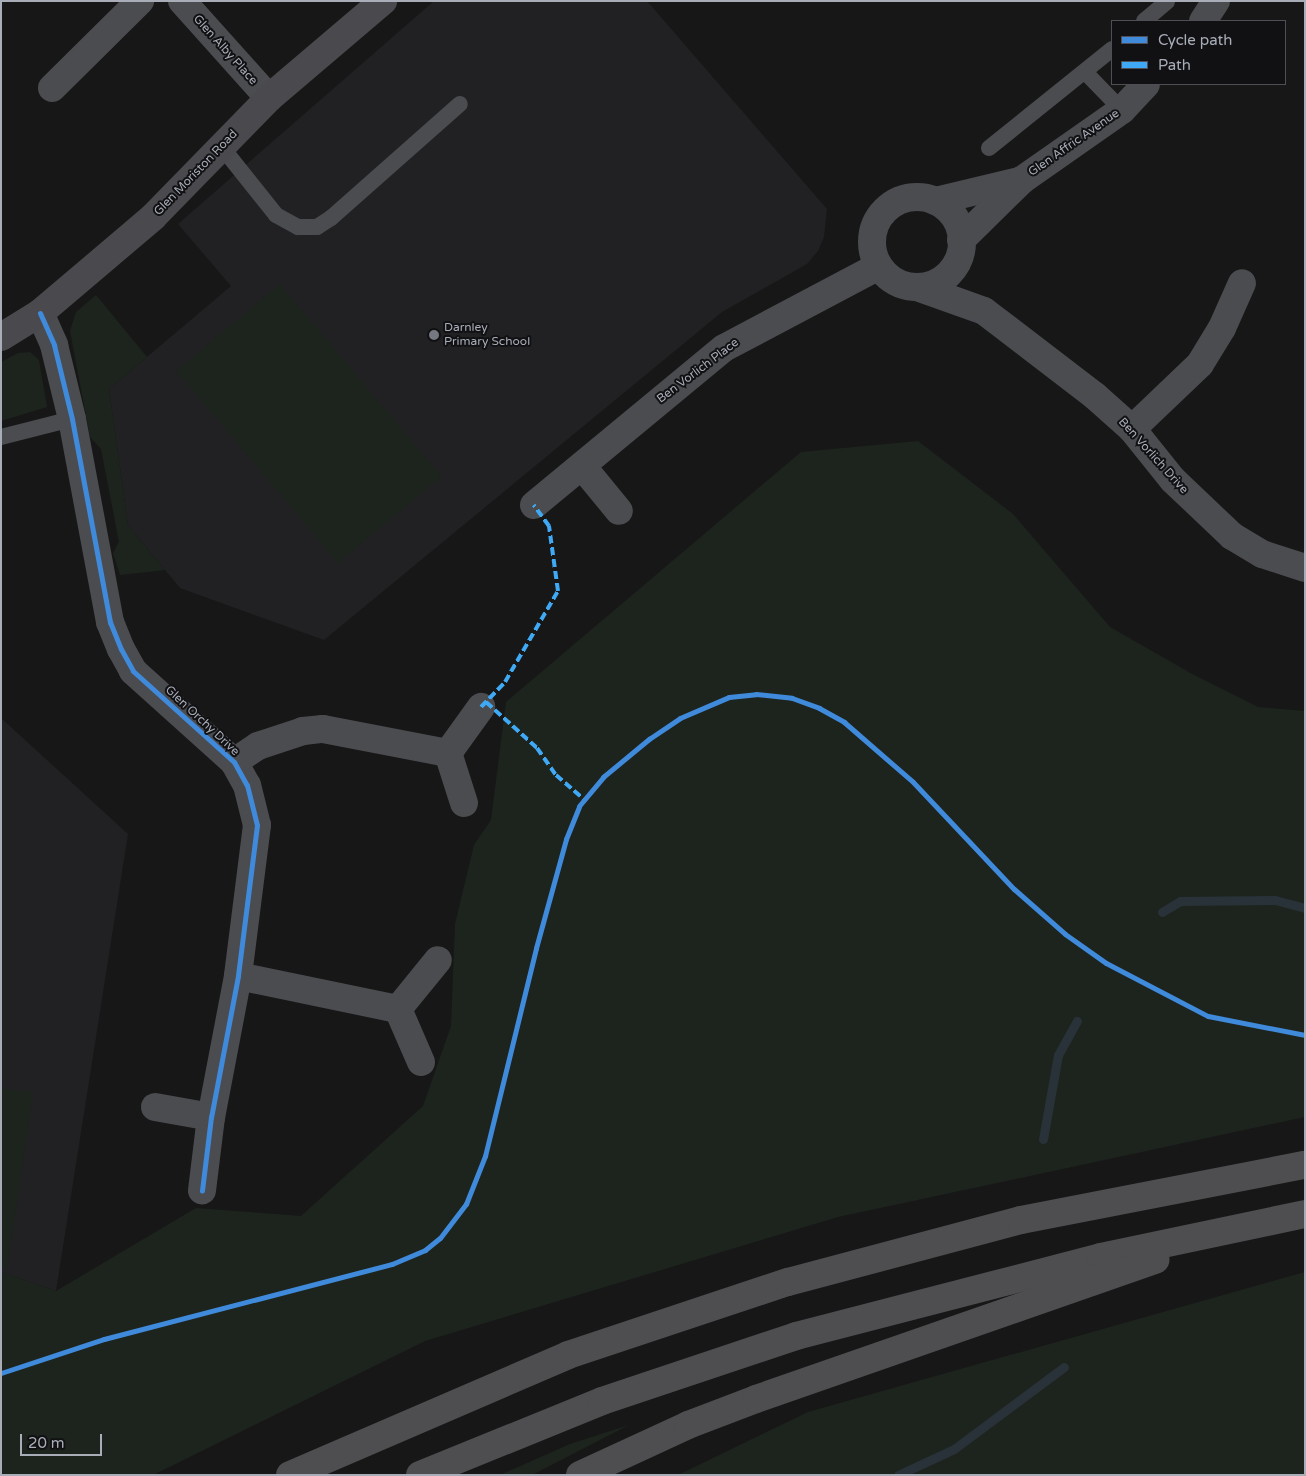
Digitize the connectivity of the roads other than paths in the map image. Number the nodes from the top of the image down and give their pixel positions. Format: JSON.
{"nodes":[{"id":1,"x":140,"y":1,"type":"edge"},
{"id":2,"x":146,"y":1,"type":"edge"},
{"id":3,"x":165,"y":1,"type":"edge"},
{"id":4,"x":182,"y":1,"type":"edge"},
{"id":5,"x":383,"y":1,"type":"edge"},
{"id":6,"x":1216,"y":1,"type":"edge"},
{"id":7,"x":1166,"y":2,"type":"dead end"},
{"id":8,"x":1145,"y":20,"type":"edge"},
{"id":9,"x":1204,"y":20,"type":"edge"},
{"id":10,"x":1111,"y":50,"type":"edge"},
{"id":11,"x":1085,"y":72,"type":"junction"},
{"id":12,"x":1145,"y":85,"type":"edge"},
{"id":13,"x":52,"y":88,"type":"dead end"},
{"id":14,"x":269,"y":98,"type":"junction"},
{"id":15,"x":460,"y":104,"type":"dead end"},
{"id":16,"x":1122,"y":110,"type":"junction"},
{"id":17,"x":221,"y":146,"type":"junction"},
{"id":18,"x":989,"y":148,"type":"dead end"},
{"id":19,"x":1022,"y":180,"type":"junction"},
{"id":20,"x":935,"y":201,"type":"junction"},
{"id":21,"x":960,"y":249,"type":"junction"},
{"id":22,"x":879,"y":266,"type":"junction"},
{"id":23,"x":1242,"y":283,"type":"dead end"},
{"id":24,"x":917,"y":287,"type":"junction"},
{"id":25,"x":984,"y":311,"type":"junction"},
{"id":26,"x":40,"y":313,"type":"junction"},
{"id":27,"x":1,"y":337,"type":"edge"},
{"id":28,"x":72,"y":419,"type":"junction"},
{"id":29,"x":1132,"y":429,"type":"junction"},
{"id":30,"x":1,"y":437,"type":"edge"},
{"id":31,"x":582,"y":466,"type":"junction"},
{"id":32,"x":534,"y":505,"type":"dead end"},
{"id":33,"x":619,"y":510,"type":"dead end"},
{"id":34,"x":1305,"y":568,"type":"edge"},
{"id":35,"x":481,"y":707,"type":"dead end"},
{"id":36,"x":448,"y":753,"type":"junction"},
{"id":37,"x":234,"y":762,"type":"junction"},
{"id":38,"x":464,"y":803,"type":"dead end"},
{"id":39,"x":438,"y":960,"type":"dead end"},
{"id":40,"x":238,"y":976,"type":"junction"},
{"id":41,"x":398,"y":1009,"type":"junction"},
{"id":42,"x":421,"y":1062,"type":"dead end"},
{"id":43,"x":155,"y":1107,"type":"dead end"},
{"id":44,"x":211,"y":1117,"type":"junction"},
{"id":45,"x":1305,"y":1165,"type":"edge"},
{"id":46,"x":202,"y":1190,"type":"dead end"},
{"id":47,"x":1305,"y":1214,"type":"edge"},
{"id":48,"x":1262,"y":1222,"type":"junction"},
{"id":49,"x":290,"y":1475,"type":"edge"},
{"id":50,"x":420,"y":1475,"type":"edge"},
{"id":51,"x":580,"y":1475,"type":"edge"}],
"edges":[{"from":1,"to":13,"type":"street"},
{"from":2,"to":3,"type":"street"},
{"from":4,"to":14,"type":"street","name":"Glen Alby Place"},
{"from":5,"to":14,"type":"street","name":"Glen Moriston Road"},
{"from":6,"to":9,"type":"street"},
{"from":7,"to":8,"type":"lane"},
{"from":10,"to":11,"type":"lane"},
{"from":11,"to":16,"type":"lane"},
{"from":11,"to":18,"type":"lane"},
{"from":12,"to":16,"type":"street","name":"Glen Affric Avenue"},
{"from":14,"to":17,"type":"street","name":"Glen Moriston Road"},
{"from":15,"to":17,"type":"lane"},
{"from":16,"to":19,"type":"street","name":"Glen Affric Avenue"},
{"from":17,"to":26,"type":"street","name":"Glen Moriston Road"},
{"from":19,"to":20,"type":"street","name":"Glen Affric Avenue"},
{"from":19,"to":21,"type":"street","name":"Glen Affric Avenue"},
{"from":20,"to":21,"type":"street"},
{"from":20,"to":22,"type":"street"},
{"from":21,"to":24,"type":"street"},
{"from":21,"to":25,"type":"street","name":"Ben Vorlich Drive"},
{"from":22,"to":24,"type":"street"},
{"from":22,"to":31,"type":"street","name":"Ben Vorlich Place"},
{"from":23,"to":29,"type":"street"},
{"from":24,"to":25,"type":"street","name":"Ben Vorlich Drive"},
{"from":25,"to":29,"type":"street","name":"Ben Vorlich Drive"},
{"from":26,"to":27,"type":"street","name":"Glen Moriston Road"},
{"from":26,"to":28,"type":"street","name":"Glen Orchy Drive"},
{"from":28,"to":30,"type":"lane"},
{"from":28,"to":37,"type":"street","name":"Glen Orchy Drive"},
{"from":29,"to":34,"type":"street","name":"Ben Vorlich Drive"},
{"from":31,"to":32,"type":"street","name":"Ben Vorlich Place"},
{"from":31,"to":33,"type":"street"},
{"from":35,"to":36,"type":"street"},
{"from":36,"to":37,"type":"street","name":"Glen Orchy Drive"},
{"from":36,"to":38,"type":"street"},
{"from":37,"to":40,"type":"street","name":"Glen Orchy Drive"},
{"from":39,"to":41,"type":"street"},
{"from":40,"to":41,"type":"street"},
{"from":40,"to":44,"type":"street","name":"Glen Orchy Drive"},
{"from":41,"to":42,"type":"street"},
{"from":43,"to":44,"type":"street"},
{"from":44,"to":46,"type":"street","name":"Glen Orchy Drive"},
{"from":45,"to":49,"type":"highway"},
{"from":47,"to":48,"type":"highway"},
{"from":48,"to":50,"type":"highway"},
{"from":48,"to":51,"type":"highway"}]}
